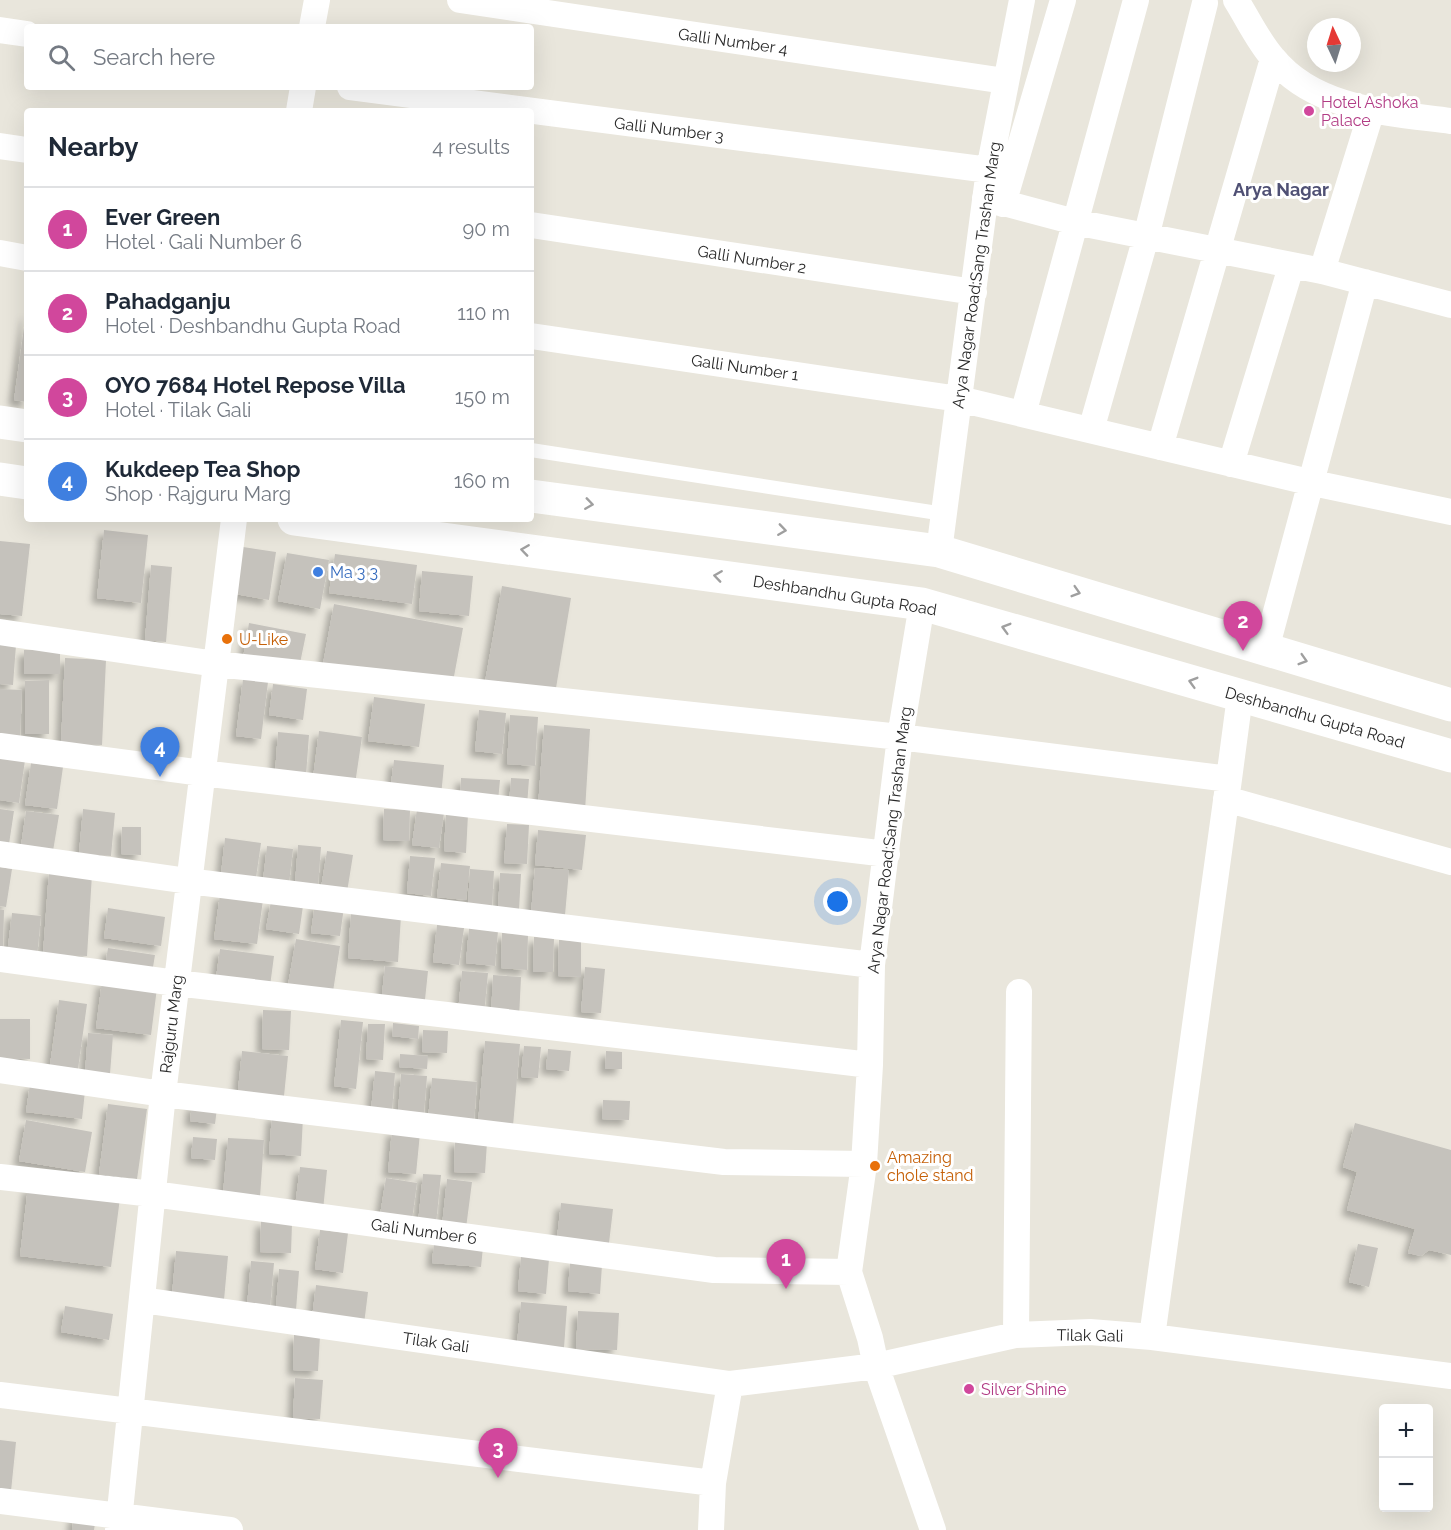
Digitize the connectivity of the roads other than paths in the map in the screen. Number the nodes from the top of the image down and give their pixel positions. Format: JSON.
{"nodes":[{"id":1,"x":317,"y":0,"type":"edge"},
{"id":2,"x":460,"y":0,"type":"edge"},
{"id":3,"x":1022,"y":0,"type":"edge"},
{"id":4,"x":1063,"y":0,"type":"edge"},
{"id":5,"x":1136,"y":0,"type":"edge"},
{"id":6,"x":1198,"y":1,"type":"edge"},
{"id":7,"x":1239,"y":5,"type":"edge"},
{"id":8,"x":313,"y":24,"type":"edge"},
{"id":9,"x":0,"y":30,"type":"edge"},
{"id":10,"x":24,"y":34,"type":"edge"},
{"id":11,"x":1273,"y":59,"type":"junction"},
{"id":12,"x":1005,"y":81,"type":"junction"},
{"id":13,"x":302,"y":90,"type":"edge"},
{"id":14,"x":373,"y":90,"type":"edge"},
{"id":15,"x":300,"y":108,"type":"edge"},
{"id":16,"x":512,"y":108,"type":"edge"},
{"id":17,"x":1372,"y":110,"type":"junction"},
{"id":18,"x":534,"y":111,"type":"edge"},
{"id":19,"x":1451,"y":121,"type":"edge"},
{"id":20,"x":0,"y":146,"type":"edge"},
{"id":21,"x":24,"y":150,"type":"edge"},
{"id":22,"x":989,"y":170,"type":"junction"},
{"id":23,"x":994,"y":201,"type":"junction"},
{"id":24,"x":1075,"y":222,"type":"junction"},
{"id":25,"x":534,"y":225,"type":"edge"},
{"id":26,"x":1146,"y":237,"type":"junction"},
{"id":27,"x":1218,"y":252,"type":"junction"},
{"id":28,"x":0,"y":253,"type":"edge"},
{"id":29,"x":24,"y":257,"type":"edge"},
{"id":30,"x":1291,"y":267,"type":"junction"},
{"id":31,"x":1322,"y":271,"type":"junction"},
{"id":32,"x":1365,"y":282,"type":"junction"},
{"id":33,"x":974,"y":292,"type":"junction"},
{"id":34,"x":1451,"y":305,"type":"edge"},
{"id":35,"x":534,"y":336,"type":"edge"},
{"id":36,"x":959,"y":399,"type":"junction"},
{"id":37,"x":1023,"y":414,"type":"junction"},
{"id":38,"x":0,"y":422,"type":"edge"},
{"id":39,"x":24,"y":426,"type":"edge"},
{"id":40,"x":1091,"y":430,"type":"junction"},
{"id":41,"x":1160,"y":447,"type":"junction"},
{"id":42,"x":534,"y":450,"type":"edge"},
{"id":43,"x":1231,"y":464,"type":"junction"},
{"id":44,"x":0,"y":479,"type":"edge"},
{"id":45,"x":24,"y":483,"type":"edge"},
{"id":46,"x":1313,"y":483,"type":"junction"},
{"id":47,"x":534,"y":496,"type":"edge"},
{"id":48,"x":1451,"y":512,"type":"edge"},
{"id":49,"x":944,"y":514,"type":"junction"},
{"id":50,"x":234,"y":522,"type":"edge"},
{"id":51,"x":316,"y":522,"type":"edge"},
{"id":52,"x":939,"y":551,"type":"junction"},
{"id":53,"x":922,"y":604,"type":"junction"},
{"id":54,"x":0,"y":632,"type":"edge"},
{"id":55,"x":1266,"y":649,"type":"junction"},
{"id":56,"x":216,"y":664,"type":"junction"},
{"id":57,"x":1240,"y":696,"type":"junction"},
{"id":58,"x":1451,"y":705,"type":"edge"},
{"id":59,"x":900,"y":737,"type":"junction"},
{"id":60,"x":0,"y":746,"type":"edge"},
{"id":61,"x":1451,"y":756,"type":"edge"},
{"id":62,"x":202,"y":773,"type":"junction"},
{"id":63,"x":1228,"y":789,"type":"junction"},
{"id":64,"x":0,"y":854,"type":"edge"},
{"id":65,"x":887,"y":854,"type":"junction"},
{"id":66,"x":1451,"y":862,"type":"edge"},
{"id":67,"x":188,"y":881,"type":"junction"},
{"id":68,"x":0,"y":959,"type":"edge"},
{"id":69,"x":872,"y":965,"type":"junction"},
{"id":70,"x":176,"y":983,"type":"junction"},
{"id":71,"x":1019,"y":992,"type":"dead end"},
{"id":72,"x":870,"y":1065,"type":"junction"},
{"id":73,"x":0,"y":1070,"type":"edge"},
{"id":74,"x":163,"y":1094,"type":"junction"},
{"id":75,"x":864,"y":1164,"type":"junction"},
{"id":76,"x":0,"y":1177,"type":"edge"},
{"id":77,"x":153,"y":1194,"type":"junction"},
{"id":78,"x":849,"y":1272,"type":"junction"},
{"id":79,"x":142,"y":1300,"type":"junction"},
{"id":80,"x":1016,"y":1335,"type":"junction"},
{"id":81,"x":1152,"y":1337,"type":"junction"},
{"id":82,"x":876,"y":1366,"type":"junction"},
{"id":83,"x":1451,"y":1376,"type":"edge"},
{"id":84,"x":730,"y":1384,"type":"junction"},
{"id":85,"x":0,"y":1395,"type":"edge"},
{"id":86,"x":130,"y":1409,"type":"junction"},
{"id":87,"x":713,"y":1483,"type":"junction"},
{"id":88,"x":0,"y":1500,"type":"edge"},
{"id":89,"x":119,"y":1524,"type":"edge"},
{"id":90,"x":230,"y":1530,"type":"edge"},
{"id":91,"x":711,"y":1530,"type":"edge"},
{"id":92,"x":933,"y":1530,"type":"edge"}],
"edges":[{"from":1,"to":8,"type":"street"},
{"from":2,"to":12,"type":"street","name":"Galli Number 4"},
{"from":3,"to":12,"type":"street","name":"Arya Nagar Road;Sang Trashan Marg"},
{"from":4,"to":23,"type":"street"},
{"from":5,"to":24,"type":"street"},
{"from":6,"to":7,"type":"street"},
{"from":6,"to":26,"type":"street"},
{"from":7,"to":11,"type":"street"},
{"from":9,"to":10,"type":"street"},
{"from":11,"to":17,"type":"street"},
{"from":11,"to":27,"type":"street"},
{"from":12,"to":22,"type":"street","name":"Arya Nagar Road;Sang Trashan Marg"},
{"from":13,"to":15,"type":"street"},
{"from":14,"to":16,"type":"street","name":"Galli Number 3"},
{"from":17,"to":19,"type":"street"},
{"from":17,"to":31,"type":"street"},
{"from":18,"to":22,"type":"street","name":"Galli Number 3"},
{"from":20,"to":21,"type":"street"},
{"from":22,"to":23,"type":"street","name":"Arya Nagar Road;Sang Trashan Marg"},
{"from":23,"to":24,"type":"street"},
{"from":23,"to":33,"type":"street","name":"Arya Nagar Road;Sang Trashan Marg"},
{"from":24,"to":26,"type":"street"},
{"from":24,"to":37,"type":"street"},
{"from":25,"to":33,"type":"street","name":"Galli Number 2"},
{"from":26,"to":27,"type":"street"},
{"from":26,"to":40,"type":"street"},
{"from":27,"to":30,"type":"street"},
{"from":27,"to":41,"type":"street"},
{"from":28,"to":29,"type":"street"},
{"from":30,"to":31,"type":"street"},
{"from":30,"to":43,"type":"street"},
{"from":31,"to":32,"type":"street"},
{"from":32,"to":34,"type":"street"},
{"from":32,"to":46,"type":"street"},
{"from":33,"to":36,"type":"street","name":"Arya Nagar Road;Sang Trashan Marg"},
{"from":35,"to":36,"type":"street","name":"Galli Number 1"},
{"from":36,"to":37,"type":"street","name":"Galli Number 1"},
{"from":36,"to":49,"type":"street","name":"Arya Nagar Road;Sang Trashan Marg"},
{"from":37,"to":40,"type":"street","name":"Galli Number 1"},
{"from":38,"to":39,"type":"main road"},
{"from":40,"to":41,"type":"street","name":"Galli Number 1"},
{"from":41,"to":43,"type":"street","name":"Galli Number 1"},
{"from":42,"to":49,"type":"lane"},
{"from":43,"to":46,"type":"street","name":"Galli Number 1"},
{"from":44,"to":45,"type":"main road"},
{"from":46,"to":48,"type":"street","name":"Galli Number 1"},
{"from":46,"to":55,"type":"street"},
{"from":47,"to":52,"type":"main road","one_way":true},
{"from":49,"to":52,"type":"street","name":"Arya Nagar Road;Sang Trashan Marg"},
{"from":50,"to":56,"type":"street","name":"Rajguru Marg"},
{"from":53,"to":51,"type":"main road","name":"Deshbandhu Gupta Road","one_way":true},
{"from":52,"to":55,"type":"main road","one_way":true},
{"from":57,"to":53,"type":"main road","name":"Deshbandhu Gupta Road","one_way":true},
{"from":53,"to":59,"type":"street","name":"Arya Nagar Road;Sang Trashan Marg"},
{"from":54,"to":56,"type":"street"},
{"from":55,"to":58,"type":"main road","one_way":true},
{"from":56,"to":59,"type":"street"},
{"from":56,"to":62,"type":"street","name":"Rajguru Marg"},
{"from":57,"to":61,"type":"main road","name":"Deshbandhu Gupta Road"},
{"from":57,"to":63,"type":"street"},
{"from":59,"to":63,"type":"street"},
{"from":59,"to":65,"type":"street","name":"Arya Nagar Road;Sang Trashan Marg"},
{"from":60,"to":62,"type":"street"},
{"from":62,"to":65,"type":"street"},
{"from":62,"to":67,"type":"street","name":"Rajguru Marg"},
{"from":63,"to":66,"type":"street"},
{"from":63,"to":81,"type":"street"},
{"from":64,"to":67,"type":"street"},
{"from":65,"to":69,"type":"street","name":"Arya Nagar Road;Sang Trashan Marg"},
{"from":67,"to":69,"type":"street"},
{"from":67,"to":70,"type":"street","name":"Rajguru Marg"},
{"from":68,"to":70,"type":"street"},
{"from":69,"to":72,"type":"street","name":"Arya Nagar Road;Sang Trashan Marg"},
{"from":70,"to":72,"type":"street"},
{"from":70,"to":74,"type":"street","name":"Rajguru Marg"},
{"from":71,"to":80,"type":"street"},
{"from":72,"to":75,"type":"street","name":"Arya Nagar Road;Sang Trashan Marg"},
{"from":73,"to":74,"type":"street"},
{"from":74,"to":75,"type":"street"},
{"from":74,"to":77,"type":"street","name":"Rajguru Marg"},
{"from":75,"to":78,"type":"street","name":"Arya Nagar Road;Sang Trashan Marg"},
{"from":76,"to":77,"type":"street","name":"Gali Number 6"},
{"from":77,"to":78,"type":"street","name":"Gali Number 6"},
{"from":77,"to":79,"type":"street","name":"Rajguru Marg"},
{"from":78,"to":82,"type":"street","name":"Arya Nagar Road;Sang Trashan Marg"},
{"from":79,"to":84,"type":"street","name":"Tilak Gali"},
{"from":79,"to":86,"type":"street","name":"Rajguru Marg"},
{"from":80,"to":81,"type":"street","name":"Tilak Gali"},
{"from":80,"to":82,"type":"street","name":"Tilak Gali"},
{"from":81,"to":83,"type":"street","name":"Tilak Gali"},
{"from":82,"to":84,"type":"street","name":"Tilak Gali"},
{"from":82,"to":92,"type":"street","name":"Arya Nagar Road;Sang Trashan Marg"},
{"from":84,"to":87,"type":"street"},
{"from":85,"to":86,"type":"street"},
{"from":86,"to":87,"type":"street"},
{"from":86,"to":89,"type":"street","name":"Rajguru Marg"},
{"from":87,"to":91,"type":"street"},
{"from":88,"to":89,"type":"street"},
{"from":89,"to":90,"type":"street"}]}
